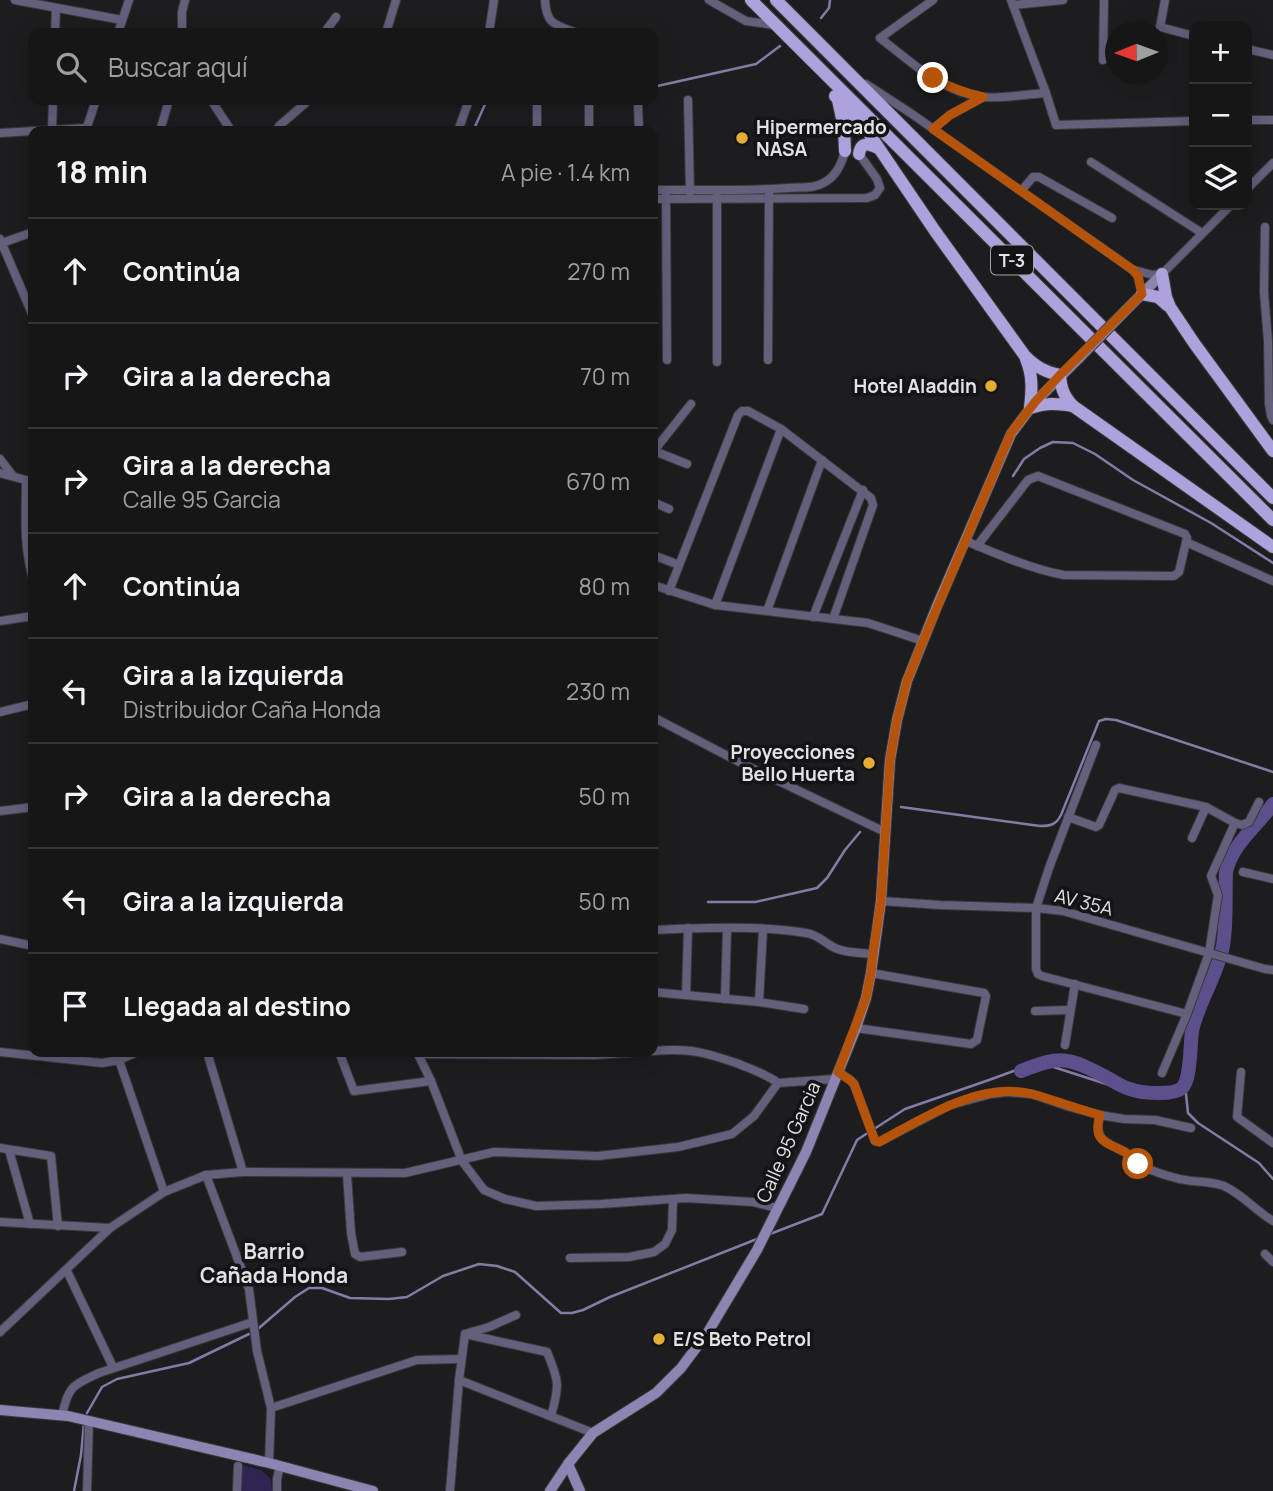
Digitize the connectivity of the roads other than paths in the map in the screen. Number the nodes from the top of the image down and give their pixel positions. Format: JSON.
{"nodes":[{"id":1,"x":15,"y":0,"type":"edge"},
{"id":2,"x":129,"y":0,"type":"edge"},
{"id":3,"x":185,"y":0,"type":"edge"},
{"id":4,"x":396,"y":0,"type":"edge"},
{"id":5,"x":494,"y":0,"type":"edge"},
{"id":6,"x":545,"y":0,"type":"edge"},
{"id":7,"x":709,"y":0,"type":"edge"},
{"id":8,"x":751,"y":0,"type":"edge"},
{"id":9,"x":776,"y":0,"type":"edge"},
{"id":10,"x":933,"y":0,"type":"edge"},
{"id":11,"x":1063,"y":0,"type":"edge"},
{"id":12,"x":1104,"y":0,"type":"edge"},
{"id":13,"x":1165,"y":0,"type":"edge"},
{"id":14,"x":1012,"y":2,"type":"edge"},
{"id":15,"x":56,"y":9,"type":"junction"},
{"id":16,"x":336,"y":17,"type":"dead end"},
{"id":17,"x":122,"y":20,"type":"junction"},
{"id":18,"x":776,"y":25,"type":"junction"},
{"id":19,"x":55,"y":28,"type":"edge"},
{"id":20,"x":120,"y":28,"type":"edge"},
{"id":21,"x":182,"y":28,"type":"edge"},
{"id":22,"x":328,"y":28,"type":"edge"},
{"id":23,"x":388,"y":28,"type":"edge"},
{"id":24,"x":490,"y":28,"type":"edge"},
{"id":25,"x":566,"y":28,"type":"edge"},
{"id":26,"x":1189,"y":35,"type":"edge"},
{"id":27,"x":794,"y":44,"type":"junction"},
{"id":28,"x":1252,"y":50,"type":"edge"},
{"id":29,"x":1273,"y":55,"type":"edge"},
{"id":30,"x":1103,"y":60,"type":"dead end"},
{"id":31,"x":851,"y":75,"type":"junction"},
{"id":32,"x":1046,"y":93,"type":"junction"},
{"id":33,"x":836,"y":97,"type":"junction"},
{"id":34,"x":983,"y":97,"type":"junction"},
{"id":35,"x":688,"y":100,"type":"dead end"},
{"id":36,"x":53,"y":105,"type":"edge"},
{"id":37,"x":94,"y":105,"type":"edge"},
{"id":38,"x":168,"y":105,"type":"edge"},
{"id":39,"x":214,"y":105,"type":"edge"},
{"id":40,"x":303,"y":105,"type":"edge"},
{"id":41,"x":468,"y":105,"type":"edge"},
{"id":42,"x":537,"y":105,"type":"edge"},
{"id":43,"x":589,"y":105,"type":"edge"},
{"id":44,"x":638,"y":105,"type":"edge"},
{"id":45,"x":1252,"y":120,"type":"edge"},
{"id":46,"x":1273,"y":120,"type":"edge"},
{"id":47,"x":1189,"y":121,"type":"edge"},
{"id":48,"x":52,"y":126,"type":"edge"},
{"id":49,"x":87,"y":126,"type":"edge"},
{"id":50,"x":161,"y":126,"type":"edge"},
{"id":51,"x":228,"y":126,"type":"edge"},
{"id":52,"x":278,"y":126,"type":"edge"},
{"id":53,"x":460,"y":126,"type":"edge"},
{"id":54,"x":537,"y":126,"type":"edge"},
{"id":55,"x":589,"y":126,"type":"edge"},
{"id":56,"x":639,"y":126,"type":"edge"},
{"id":57,"x":933,"y":129,"type":"junction"},
{"id":58,"x":28,"y":131,"type":"edge"},
{"id":59,"x":0,"y":133,"type":"edge"},
{"id":60,"x":878,"y":148,"type":"junction"},
{"id":61,"x":845,"y":151,"type":"joint"},
{"id":62,"x":859,"y":154,"type":"joint"},
{"id":63,"x":1091,"y":162,"type":"dead end"},
{"id":64,"x":1273,"y":163,"type":"edge"},
{"id":65,"x":1252,"y":184,"type":"edge"},
{"id":66,"x":1021,"y":191,"type":"junction"},
{"id":67,"x":658,"y":192,"type":"edge"},
{"id":68,"x":690,"y":194,"type":"junction"},
{"id":69,"x":717,"y":194,"type":"junction"},
{"id":70,"x":769,"y":194,"type":"junction"},
{"id":71,"x":667,"y":195,"type":"junction"},
{"id":72,"x":658,"y":198,"type":"edge"},
{"id":73,"x":1226,"y":210,"type":"edge"},
{"id":74,"x":1112,"y":218,"type":"dead end"},
{"id":75,"x":1265,"y":227,"type":"dead end"},
{"id":76,"x":28,"y":233,"type":"edge"},
{"id":77,"x":1202,"y":233,"type":"junction"},
{"id":78,"x":1,"y":241,"type":"edge"},
{"id":79,"x":1133,"y":270,"type":"junction"},
{"id":80,"x":1162,"y":275,"type":"junction"},
{"id":81,"x":1142,"y":294,"type":"junction"},
{"id":82,"x":28,"y":304,"type":"edge"},
{"id":83,"x":1170,"y":307,"type":"junction"},
{"id":84,"x":1025,"y":356,"type":"junction"},
{"id":85,"x":667,"y":360,"type":"dead end"},
{"id":86,"x":768,"y":360,"type":"dead end"},
{"id":87,"x":717,"y":362,"type":"dead end"},
{"id":88,"x":1060,"y":375,"type":"junction"},
{"id":89,"x":691,"y":404,"type":"dead end"},
{"id":90,"x":1073,"y":406,"type":"junction"},
{"id":91,"x":1030,"y":408,"type":"junction"},
{"id":92,"x":1273,"y":420,"type":"edge"},
{"id":93,"x":781,"y":429,"type":"junction"},
{"id":94,"x":658,"y":445,"type":"edge"},
{"id":95,"x":1273,"y":451,"type":"edge"},
{"id":96,"x":658,"y":453,"type":"edge"},
{"id":97,"x":0,"y":459,"type":"edge"},
{"id":98,"x":822,"y":460,"type":"junction"},
{"id":99,"x":687,"y":464,"type":"dead end"},
{"id":100,"x":0,"y":473,"type":"edge"},
{"id":101,"x":13,"y":477,"type":"junction"},
{"id":102,"x":28,"y":481,"type":"edge"},
{"id":103,"x":863,"y":490,"type":"junction"},
{"id":104,"x":1273,"y":498,"type":"edge"},
{"id":105,"x":658,"y":504,"type":"edge"},
{"id":106,"x":28,"y":506,"type":"edge"},
{"id":107,"x":669,"y":509,"type":"dead end"},
{"id":108,"x":1273,"y":520,"type":"edge"},
{"id":109,"x":966,"y":541,"type":"junction"},
{"id":110,"x":1186,"y":542,"type":"junction"},
{"id":111,"x":977,"y":546,"type":"junction"},
{"id":112,"x":1273,"y":547,"type":"edge"},
{"id":113,"x":28,"y":553,"type":"edge"},
{"id":114,"x":658,"y":557,"type":"edge"},
{"id":115,"x":680,"y":565,"type":"junction"},
{"id":116,"x":1273,"y":581,"type":"edge"},
{"id":117,"x":658,"y":587,"type":"edge"},
{"id":118,"x":669,"y":591,"type":"junction"},
{"id":119,"x":715,"y":605,"type":"junction"},
{"id":120,"x":767,"y":611,"type":"junction"},
{"id":121,"x":28,"y":617,"type":"edge"},
{"id":122,"x":813,"y":617,"type":"junction"},
{"id":123,"x":833,"y":619,"type":"junction"},
{"id":124,"x":0,"y":621,"type":"edge"},
{"id":125,"x":923,"y":641,"type":"junction"},
{"id":126,"x":28,"y":705,"type":"edge"},
{"id":127,"x":0,"y":712,"type":"edge"},
{"id":128,"x":658,"y":720,"type":"edge"},
{"id":129,"x":1096,"y":745,"type":"dead end"},
{"id":130,"x":1259,"y":802,"type":"dead end"},
{"id":131,"x":1206,"y":807,"type":"junction"},
{"id":132,"x":28,"y":808,"type":"edge"},
{"id":133,"x":0,"y":811,"type":"edge"},
{"id":134,"x":1068,"y":817,"type":"junction"},
{"id":135,"x":1235,"y":823,"type":"junction"},
{"id":136,"x":885,"y":832,"type":"junction"},
{"id":137,"x":1192,"y":838,"type":"dead end"},
{"id":138,"x":1243,"y":872,"type":"dead end"},
{"id":139,"x":1273,"y":878,"type":"edge"},
{"id":140,"x":881,"y":901,"type":"junction"},
{"id":141,"x":1036,"y":908,"type":"junction"},
{"id":142,"x":688,"y":928,"type":"junction"},
{"id":143,"x":727,"y":929,"type":"junction"},
{"id":144,"x":763,"y":929,"type":"junction"},
{"id":145,"x":658,"y":930,"type":"edge"},
{"id":146,"x":0,"y":939,"type":"edge"},
{"id":147,"x":28,"y":945,"type":"edge"},
{"id":148,"x":1212,"y":953,"type":"junction"},
{"id":149,"x":873,"y":954,"type":"junction"},
{"id":150,"x":1273,"y":970,"type":"edge"},
{"id":151,"x":871,"y":973,"type":"junction"},
{"id":152,"x":1075,"y":985,"type":"junction"},
{"id":153,"x":658,"y":992,"type":"edge"},
{"id":154,"x":686,"y":995,"type":"junction"},
{"id":155,"x":725,"y":999,"type":"junction"},
{"id":156,"x":759,"y":1002,"type":"junction"},
{"id":157,"x":804,"y":1009,"type":"dead end"},
{"id":158,"x":1070,"y":1010,"type":"junction"},
{"id":159,"x":1035,"y":1011,"type":"dead end"},
{"id":160,"x":1187,"y":1014,"type":"junction"},
{"id":161,"x":856,"y":1028,"type":"junction"},
{"id":162,"x":1065,"y":1045,"type":"dead end"},
{"id":163,"x":658,"y":1051,"type":"edge"},
{"id":164,"x":0,"y":1052,"type":"edge"},
{"id":165,"x":28,"y":1055,"type":"edge"},
{"id":166,"x":41,"y":1057,"type":"edge"},
{"id":167,"x":125,"y":1057,"type":"edge"},
{"id":168,"x":208,"y":1057,"type":"edge"},
{"id":169,"x":341,"y":1057,"type":"edge"},
{"id":170,"x":420,"y":1057,"type":"edge"},
{"id":171,"x":119,"y":1060,"type":"junction"},
{"id":172,"x":1241,"y":1072,"type":"dead end"},
{"id":173,"x":1162,"y":1073,"type":"dead end"},
{"id":174,"x":836,"y":1076,"type":"junction"},
{"id":175,"x":431,"y":1081,"type":"junction"},
{"id":176,"x":778,"y":1083,"type":"junction"},
{"id":177,"x":1100,"y":1115,"type":"junction"},
{"id":178,"x":1191,"y":1128,"type":"dead end"},
{"id":179,"x":1273,"y":1143,"type":"edge"},
{"id":180,"x":5,"y":1149,"type":"edge"},
{"id":181,"x":462,"y":1161,"type":"junction"},
{"id":182,"x":243,"y":1172,"type":"junction"},
{"id":183,"x":347,"y":1174,"type":"junction"},
{"id":184,"x":206,"y":1175,"type":"junction"},
{"id":185,"x":164,"y":1192,"type":"junction"},
{"id":186,"x":673,"y":1199,"type":"junction"},
{"id":187,"x":777,"y":1208,"type":"junction"},
{"id":188,"x":1273,"y":1221,"type":"edge"},
{"id":189,"x":0,"y":1222,"type":"edge"},
{"id":190,"x":30,"y":1224,"type":"junction"},
{"id":191,"x":58,"y":1226,"type":"junction"},
{"id":192,"x":110,"y":1228,"type":"junction"},
{"id":193,"x":402,"y":1252,"type":"dead end"},
{"id":194,"x":1265,"y":1254,"type":"dead end"},
{"id":195,"x":570,"y":1258,"type":"dead end"},
{"id":196,"x":1273,"y":1262,"type":"edge"},
{"id":197,"x":67,"y":1270,"type":"junction"},
{"id":198,"x":516,"y":1315,"type":"dead end"},
{"id":199,"x":253,"y":1322,"type":"junction"},
{"id":200,"x":0,"y":1332,"type":"edge"},
{"id":201,"x":465,"y":1334,"type":"junction"},
{"id":202,"x":461,"y":1359,"type":"junction"},
{"id":203,"x":113,"y":1367,"type":"junction"},
{"id":204,"x":459,"y":1380,"type":"junction"},
{"id":205,"x":271,"y":1408,"type":"junction"},
{"id":206,"x":0,"y":1410,"type":"edge"},
{"id":207,"x":62,"y":1416,"type":"junction"},
{"id":208,"x":551,"y":1416,"type":"junction"},
{"id":209,"x":89,"y":1421,"type":"junction"},
{"id":210,"x":593,"y":1433,"type":"junction"},
{"id":211,"x":568,"y":1464,"type":"junction"},
{"id":212,"x":274,"y":1465,"type":"junction"},
{"id":213,"x":238,"y":1466,"type":"dead end"},
{"id":214,"x":365,"y":1490,"type":"edge"},
{"id":215,"x":87,"y":1491,"type":"edge"},
{"id":216,"x":237,"y":1491,"type":"edge"},
{"id":217,"x":277,"y":1491,"type":"edge"},
{"id":218,"x":450,"y":1491,"type":"edge"},
{"id":219,"x":550,"y":1491,"type":"edge"},
{"id":220,"x":580,"y":1491,"type":"edge"}],
"edges":[{"from":1,"to":15,"type":"street"},
{"from":2,"to":17,"type":"street"},
{"from":3,"to":21,"type":"street"},
{"from":4,"to":23,"type":"street"},
{"from":5,"to":24,"type":"street"},
{"from":6,"to":25,"type":"street"},
{"from":7,"to":18,"type":"street"},
{"from":8,"to":18,"type":"main road","number":"T-3"},
{"from":9,"to":31,"type":"main road","number":"T-3"},
{"from":10,"to":34,"type":"street"},
{"from":11,"to":14,"type":"street"},
{"from":12,"to":30,"type":"street"},
{"from":13,"to":26,"type":"street"},
{"from":14,"to":32,"type":"street"},
{"from":15,"to":17,"type":"street"},
{"from":15,"to":19,"type":"street"},
{"from":16,"to":22,"type":"street"},
{"from":17,"to":20,"type":"street"},
{"from":18,"to":27,"type":"main road","number":"T-3"},
{"from":27,"to":33,"type":"main road"},
{"from":27,"to":108,"type":"main road","number":"T-3"},
{"from":28,"to":29,"type":"street"},
{"from":31,"to":57,"type":"street"},
{"from":31,"to":104,"type":"main road","number":"T-3"},
{"from":32,"to":34,"type":"street"},
{"from":32,"to":47,"type":"street"},
{"from":33,"to":60,"type":"main road"},
{"from":33,"to":61,"type":"main road"},
{"from":34,"to":57,"type":"street"},
{"from":35,"to":68,"type":"street"},
{"from":36,"to":48,"type":"street"},
{"from":37,"to":49,"type":"street"},
{"from":38,"to":50,"type":"street"},
{"from":39,"to":51,"type":"street"},
{"from":40,"to":52,"type":"street"},
{"from":41,"to":53,"type":"street"},
{"from":42,"to":54,"type":"street"},
{"from":43,"to":55,"type":"street"},
{"from":44,"to":56,"type":"street"},
{"from":45,"to":46,"type":"street"},
{"from":57,"to":66,"type":"street"},
{"from":58,"to":59,"type":"street"},
{"from":60,"to":62,"type":"main road"},
{"from":60,"to":84,"type":"main road"},
{"from":61,"to":70,"type":"street"},
{"from":62,"to":70,"type":"street"},
{"from":63,"to":77,"type":"street"},
{"from":64,"to":65,"type":"street"},
{"from":66,"to":74,"type":"street"},
{"from":66,"to":79,"type":"street"},
{"from":67,"to":71,"type":"street"},
{"from":68,"to":69,"type":"street"},
{"from":68,"to":71,"type":"street"},
{"from":69,"to":70,"type":"street"},
{"from":69,"to":87,"type":"street"},
{"from":70,"to":86,"type":"street"},
{"from":71,"to":72,"type":"street"},
{"from":71,"to":85,"type":"street"},
{"from":73,"to":77,"type":"street"},
{"from":75,"to":92,"type":"street"},
{"from":76,"to":78,"type":"street"},
{"from":77,"to":80,"type":"street"},
{"from":78,"to":82,"type":"street"},
{"from":79,"to":80,"type":"street"},
{"from":79,"to":81,"type":"street"},
{"from":80,"to":81,"type":"street","name":"Calle 95 Garcia"},
{"from":80,"to":83,"type":"main road"},
{"from":81,"to":83,"type":"main road"},
{"from":81,"to":88,"type":"street","name":"Calle 95 Garcia","bridge":true},
{"from":83,"to":95,"type":"main road"},
{"from":84,"to":88,"type":"main road"},
{"from":84,"to":91,"type":"main road"},
{"from":88,"to":90,"type":"main road"},
{"from":88,"to":91,"type":"street","name":"Calle 95 Garcia"},
{"from":89,"to":94,"type":"street"},
{"from":90,"to":91,"type":"main road"},
{"from":90,"to":112,"type":"main road"},
{"from":91,"to":109,"type":"street","name":"Calle 95 Garcia"},
{"from":93,"to":98,"type":"street"},
{"from":93,"to":115,"type":"street"},
{"from":93,"to":119,"type":"street"},
{"from":96,"to":99,"type":"street"},
{"from":97,"to":101,"type":"street"},
{"from":98,"to":103,"type":"street"},
{"from":98,"to":120,"type":"street"},
{"from":100,"to":101,"type":"street"},
{"from":101,"to":102,"type":"street"},
{"from":103,"to":122,"type":"street"},
{"from":103,"to":123,"type":"street"},
{"from":105,"to":107,"type":"street"},
{"from":106,"to":113,"type":"street"},
{"from":109,"to":111,"type":"street"},
{"from":109,"to":125,"type":"street","name":"Calle 95 Garcia"},
{"from":110,"to":111,"type":"street"},
{"from":110,"to":111,"type":"street"},
{"from":110,"to":116,"type":"street"},
{"from":114,"to":115,"type":"street"},
{"from":115,"to":118,"type":"street"},
{"from":117,"to":118,"type":"street"},
{"from":118,"to":119,"type":"street"},
{"from":119,"to":120,"type":"street"},
{"from":120,"to":122,"type":"street"},
{"from":121,"to":124,"type":"street"},
{"from":122,"to":123,"type":"street"},
{"from":123,"to":125,"type":"street"},
{"from":125,"to":136,"type":"street","name":"Calle 95 Garcia"},
{"from":126,"to":127,"type":"street"},
{"from":128,"to":136,"type":"street"},
{"from":129,"to":134,"type":"street"},
{"from":130,"to":135,"type":"street"},
{"from":131,"to":134,"type":"street"},
{"from":131,"to":135,"type":"street"},
{"from":131,"to":137,"type":"street"},
{"from":132,"to":133,"type":"street"},
{"from":134,"to":141,"type":"street"},
{"from":135,"to":148,"type":"street"},
{"from":136,"to":140,"type":"street","name":"Calle 95 Garcia"},
{"from":138,"to":139,"type":"street"},
{"from":140,"to":141,"type":"street","name":"AV 35A"},
{"from":140,"to":149,"type":"street","name":"Calle 95 Garcia"},
{"from":141,"to":148,"type":"street","name":"AV 35A"},
{"from":141,"to":152,"type":"street"},
{"from":142,"to":143,"type":"street"},
{"from":142,"to":145,"type":"street"},
{"from":142,"to":154,"type":"street"},
{"from":143,"to":144,"type":"street"},
{"from":143,"to":155,"type":"street"},
{"from":144,"to":149,"type":"street"},
{"from":144,"to":156,"type":"street"},
{"from":146,"to":147,"type":"street"},
{"from":148,"to":150,"type":"street","name":"AV 35A"},
{"from":148,"to":160,"type":"street"},
{"from":149,"to":151,"type":"street","name":"Calle 95 Garcia"},
{"from":151,"to":161,"type":"street","name":"Calle 95 Garcia"},
{"from":151,"to":161,"type":"street"},
{"from":152,"to":158,"type":"street"},
{"from":152,"to":160,"type":"street"},
{"from":153,"to":154,"type":"street"},
{"from":154,"to":155,"type":"street"},
{"from":155,"to":156,"type":"street"},
{"from":156,"to":157,"type":"street"},
{"from":158,"to":159,"type":"street"},
{"from":158,"to":162,"type":"street"},
{"from":160,"to":173,"type":"street"},
{"from":161,"to":174,"type":"street","name":"Calle 95 Garcia"},
{"from":163,"to":176,"type":"street"},
{"from":164,"to":165,"type":"street"},
{"from":166,"to":171,"type":"street"},
{"from":167,"to":171,"type":"street"},
{"from":168,"to":182,"type":"street"},
{"from":169,"to":175,"type":"street"},
{"from":170,"to":175,"type":"street"},
{"from":171,"to":185,"type":"street"},
{"from":172,"to":179,"type":"street"},
{"from":174,"to":176,"type":"street"},
{"from":174,"to":177,"type":"street"},
{"from":174,"to":187,"type":"street","name":"Calle 95 Garcia"},
{"from":175,"to":181,"type":"street"},
{"from":176,"to":181,"type":"street"},
{"from":177,"to":178,"type":"street"},
{"from":177,"to":188,"type":"street"},
{"from":180,"to":190,"type":"street"},
{"from":180,"to":191,"type":"street"},
{"from":181,"to":183,"type":"street"},
{"from":181,"to":186,"type":"street"},
{"from":182,"to":183,"type":"street"},
{"from":182,"to":184,"type":"street"},
{"from":183,"to":193,"type":"street"},
{"from":184,"to":185,"type":"street"},
{"from":184,"to":199,"type":"street"},
{"from":185,"to":192,"type":"street"},
{"from":186,"to":187,"type":"street"},
{"from":186,"to":195,"type":"street"},
{"from":187,"to":210,"type":"street","name":"Calle 95 Garcia"},
{"from":189,"to":190,"type":"street"},
{"from":190,"to":191,"type":"street"},
{"from":191,"to":192,"type":"street"},
{"from":192,"to":197,"type":"street"},
{"from":194,"to":196,"type":"street"},
{"from":197,"to":200,"type":"street"},
{"from":197,"to":203,"type":"street"},
{"from":198,"to":201,"type":"street"},
{"from":199,"to":203,"type":"street"},
{"from":199,"to":205,"type":"street"},
{"from":201,"to":202,"type":"street"},
{"from":201,"to":208,"type":"street"},
{"from":202,"to":204,"type":"street"},
{"from":202,"to":205,"type":"street"},
{"from":203,"to":207,"type":"street"},
{"from":204,"to":208,"type":"street"},
{"from":204,"to":218,"type":"street"},
{"from":205,"to":212,"type":"street"},
{"from":206,"to":207,"type":"street"},
{"from":207,"to":209,"type":"street"},
{"from":208,"to":210,"type":"street"},
{"from":209,"to":212,"type":"street"},
{"from":209,"to":215,"type":"street"},
{"from":210,"to":211,"type":"street","name":"Calle 95 Garcia"},
{"from":211,"to":219,"type":"street","name":"Calle 95 Garcia"},
{"from":211,"to":220,"type":"street"},
{"from":212,"to":214,"type":"street"},
{"from":212,"to":217,"type":"street"},
{"from":213,"to":216,"type":"street"}]}
